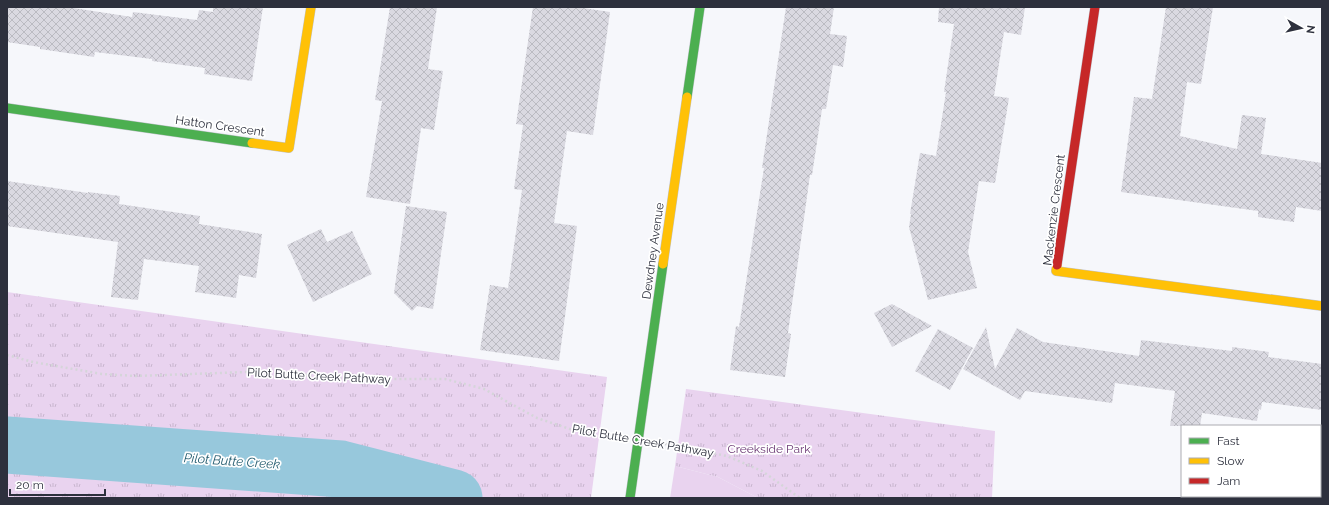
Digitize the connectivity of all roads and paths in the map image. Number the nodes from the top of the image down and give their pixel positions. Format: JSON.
{"nodes":[{"id":1,"x":311,"y":7,"type":"edge"},
{"id":2,"x":700,"y":7,"type":"edge"},
{"id":3,"x":1095,"y":7,"type":"edge"},
{"id":4,"x":7,"y":108,"type":"edge"},
{"id":5,"x":1322,"y":306,"type":"edge"},
{"id":6,"x":7,"y":354,"type":"edge"},
{"id":7,"x":639,"y":440,"type":"junction"},
{"id":8,"x":630,"y":498,"type":"edge"},
{"id":9,"x":800,"y":498,"type":"edge"}],
"edges":[{"from":1,"to":4,"type":"street","name":"Hatton Crescent"},
{"from":2,"to":7,"type":"street","name":"Dewdney Avenue"},
{"from":3,"to":5,"type":"street","name":"Mackenzie Crescent"},
{"from":6,"to":7,"type":"path","name":"Pilot Butte Creek Pathway"},
{"from":7,"to":8,"type":"street","name":"Dewdney Avenue"},
{"from":7,"to":9,"type":"path","name":"Pilot Butte Creek Pathway"}]}
